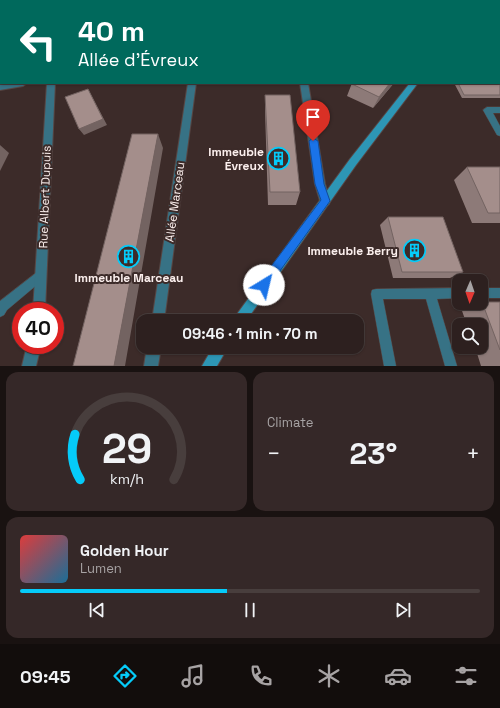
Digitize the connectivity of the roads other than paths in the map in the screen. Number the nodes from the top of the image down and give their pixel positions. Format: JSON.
{"nodes":[{"id":1,"x":17,"y":84,"type":"edge"},
{"id":2,"x":51,"y":84,"type":"edge"},
{"id":3,"x":192,"y":84,"type":"edge"},
{"id":4,"x":304,"y":84,"type":"edge"},
{"id":5,"x":413,"y":84,"type":"edge"},
{"id":6,"x":0,"y":87,"type":"edge"},
{"id":7,"x":500,"y":110,"type":"edge"},
{"id":8,"x":500,"y":133,"type":"edge"},
{"id":9,"x":326,"y":201,"type":"junction"},
{"id":10,"x":41,"y":274,"type":"junction"},
{"id":11,"x":452,"y":293,"type":"edge"},
{"id":12,"x":488,"y":293,"type":"edge"},
{"id":13,"x":500,"y":293,"type":"edge"},
{"id":14,"x":430,"y":294,"type":"junction"},
{"id":15,"x":39,"y":302,"type":"edge"},
{"id":16,"x":0,"y":311,"type":"edge"},
{"id":17,"x":159,"y":314,"type":"edge"},
{"id":18,"x":243,"y":314,"type":"edge"},
{"id":19,"x":32,"y":354,"type":"edge"},
{"id":20,"x":153,"y":354,"type":"edge"},
{"id":21,"x":217,"y":354,"type":"edge"},
{"id":22,"x":29,"y":366,"type":"edge"},
{"id":23,"x":151,"y":366,"type":"edge"},
{"id":24,"x":209,"y":366,"type":"edge"},
{"id":25,"x":390,"y":366,"type":"edge"},
{"id":26,"x":451,"y":366,"type":"edge"}],
"edges":[{"from":1,"to":6,"type":"street"},
{"from":2,"to":10,"type":"street","name":"Rue Albert Dupuis"},
{"from":3,"to":17,"type":"street","name":"Allée Marceau"},
{"from":4,"to":9,"type":"street"},
{"from":5,"to":9,"type":"street"},
{"from":7,"to":8,"type":"lane"},
{"from":9,"to":18,"type":"street"},
{"from":10,"to":15,"type":"street","name":"Rue Albert Dupuis"},
{"from":10,"to":16,"type":"lane"},
{"from":11,"to":14,"type":"lane"},
{"from":12,"to":13,"type":"lane"},
{"from":14,"to":25,"type":"lane"},
{"from":14,"to":26,"type":"lane"},
{"from":19,"to":22,"type":"street"},
{"from":20,"to":23,"type":"street"},
{"from":21,"to":24,"type":"street"}]}
